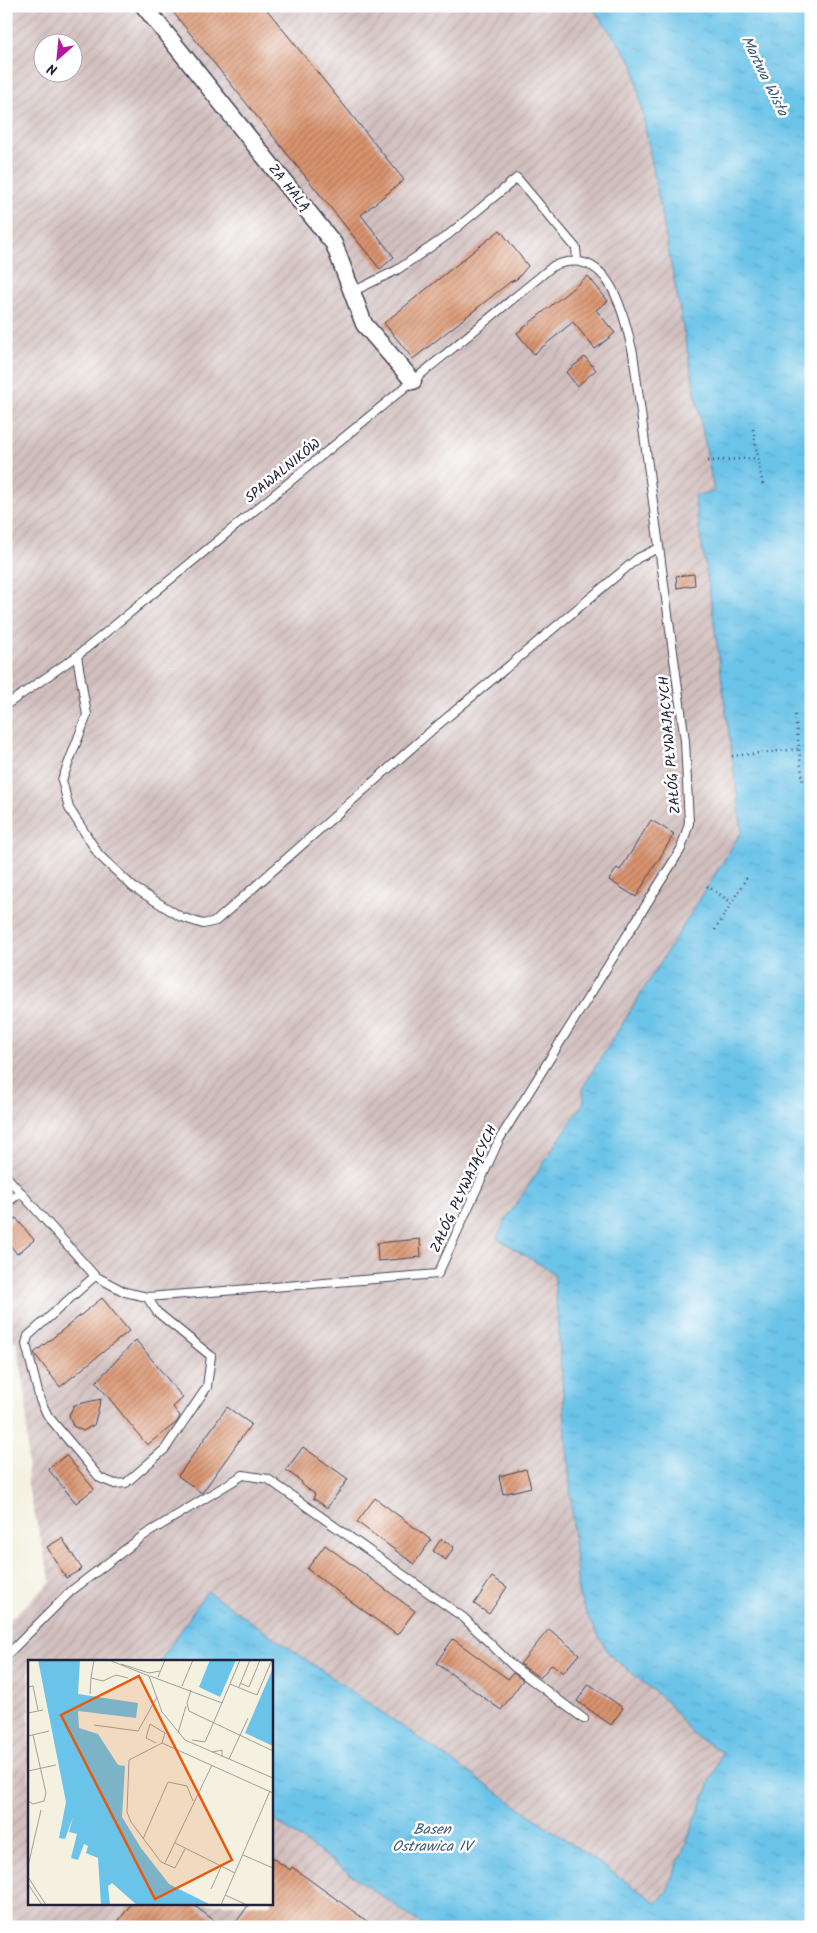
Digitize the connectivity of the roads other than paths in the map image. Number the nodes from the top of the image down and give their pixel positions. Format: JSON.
{"nodes":[{"id":1,"x":144,"y":6,"type":"edge"},
{"id":2,"x":577,"y":260,"type":"junction"},
{"id":3,"x":352,"y":292,"type":"junction"},
{"id":4,"x":413,"y":381,"type":"junction"},
{"id":5,"x":659,"y":548,"type":"junction"},
{"id":6,"x":77,"y":656,"type":"junction"},
{"id":7,"x":6,"y":705,"type":"edge"},
{"id":8,"x":6,"y":1176,"type":"edge"},
{"id":9,"x":21,"y":1192,"type":"junction"},
{"id":10,"x":6,"y":1204,"type":"edge"},
{"id":11,"x":95,"y":1276,"type":"junction"},
{"id":12,"x":147,"y":1296,"type":"junction"},
{"id":13,"x":6,"y":1656,"type":"edge"},
{"id":14,"x":584,"y":1719,"type":"dead end"}],
"edges":[{"from":1,"to":3,"type":"street","name":"ZA HALĄ"},
{"from":2,"to":3,"type":"lane"},
{"from":2,"to":4,"type":"lane","name":"SPAWALNIKÓW"},
{"from":2,"to":5,"type":"lane","name":"ZAŁÓG PŁYWAJĄCYCH"},
{"from":3,"to":4,"type":"street","name":"ZA HALĄ"},
{"from":4,"to":6,"type":"lane","name":"SPAWALNIKÓW"},
{"from":5,"to":6,"type":"lane"},
{"from":5,"to":12,"type":"lane","name":"ZAŁÓG PŁYWAJĄCYCH"},
{"from":6,"to":7,"type":"lane","name":"SPAWALNIKÓW"},
{"from":8,"to":9,"type":"lane"},
{"from":9,"to":10,"type":"lane"},
{"from":9,"to":11,"type":"lane"},
{"from":11,"to":12,"type":"lane"},
{"from":11,"to":12,"type":"lane"},
{"from":13,"to":14,"type":"lane"}]}
